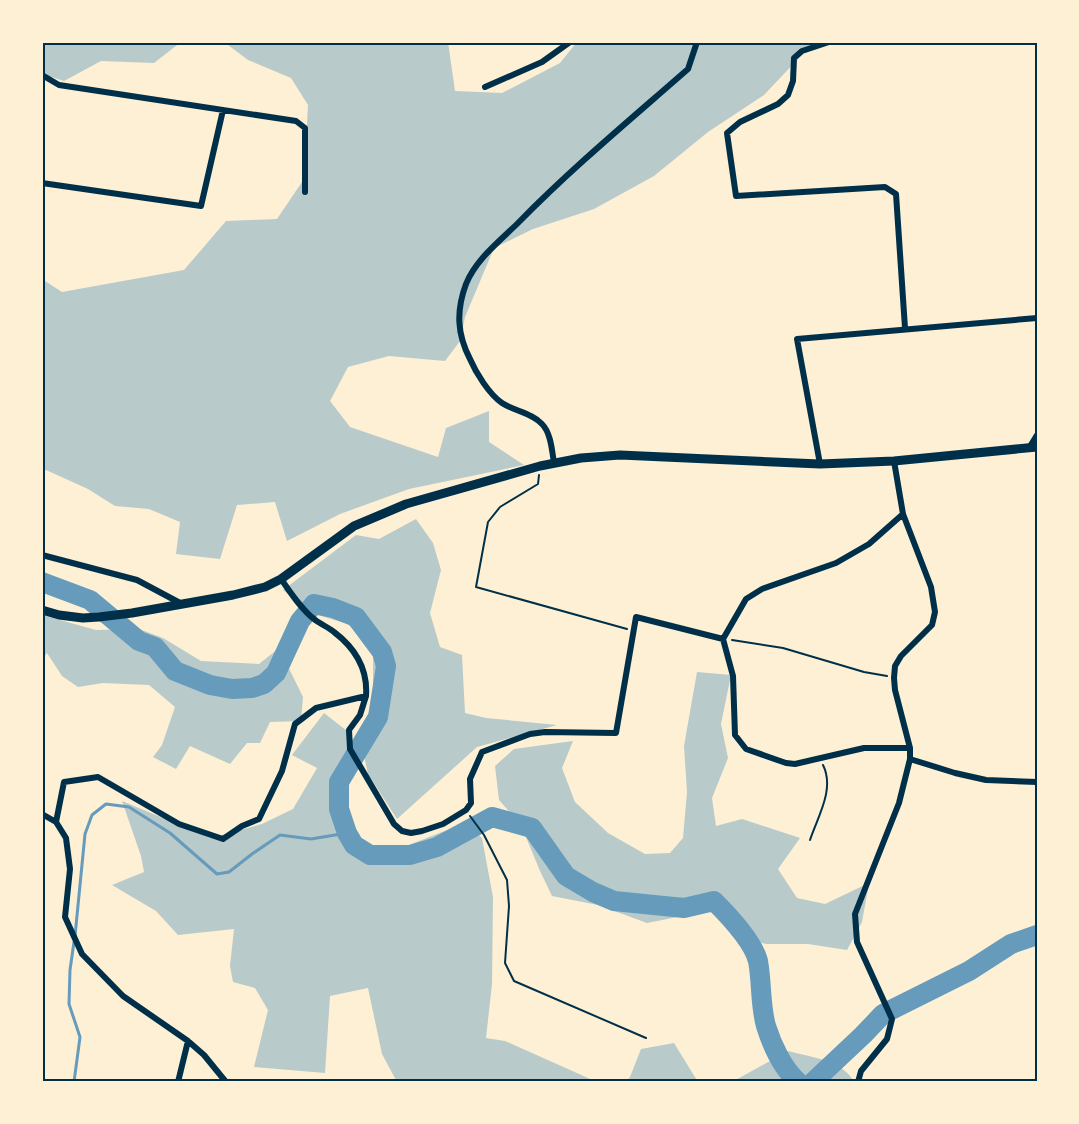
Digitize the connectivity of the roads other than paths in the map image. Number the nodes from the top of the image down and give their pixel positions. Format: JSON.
{"nodes":[{"id":1,"x":570,"y":42,"type":"edge"},
{"id":2,"x":697,"y":42,"type":"edge"},
{"id":3,"x":829,"y":42,"type":"edge"},
{"id":4,"x":42,"y":75,"type":"edge"},
{"id":5,"x":486,"y":87,"type":"dead end"},
{"id":6,"x":223,"y":110,"type":"junction"},
{"id":7,"x":42,"y":183,"type":"edge"},
{"id":8,"x":305,"y":192,"type":"dead end"},
{"id":9,"x":1037,"y":318,"type":"edge"},
{"id":10,"x":905,"y":328,"type":"junction"},
{"id":11,"x":1037,"y":435,"type":"edge"},
{"id":12,"x":1033,"y":447,"type":"edge"},
{"id":13,"x":894,"y":461,"type":"junction"},
{"id":14,"x":554,"y":463,"type":"junction"},
{"id":15,"x":820,"y":464,"type":"junction"},
{"id":16,"x":903,"y":514,"type":"junction"},
{"id":17,"x":42,"y":555,"type":"edge"},
{"id":18,"x":281,"y":579,"type":"junction"},
{"id":19,"x":182,"y":604,"type":"junction"},
{"id":20,"x":42,"y":610,"type":"edge"},
{"id":21,"x":723,"y":639,"type":"junction"},
{"id":22,"x":366,"y":696,"type":"junction"},
{"id":23,"x":910,"y":748,"type":"junction"},
{"id":24,"x":910,"y":759,"type":"junction"},
{"id":25,"x":1037,"y":783,"type":"edge"},
{"id":26,"x":42,"y":814,"type":"edge"},
{"id":27,"x":56,"y":822,"type":"junction"},
{"id":28,"x":188,"y":1041,"type":"junction"},
{"id":29,"x":178,"y":1082,"type":"edge"},
{"id":30,"x":226,"y":1082,"type":"edge"},
{"id":31,"x":858,"y":1082,"type":"edge"}],
"edges":[{"from":1,"to":5,"type":"street"},
{"from":2,"to":14,"type":"street"},
{"from":3,"to":10,"type":"street"},
{"from":4,"to":6,"type":"street"},
{"from":6,"to":7,"type":"street"},
{"from":6,"to":8,"type":"street"},
{"from":9,"to":10,"type":"street"},
{"from":10,"to":15,"type":"street"},
{"from":11,"to":12,"type":"street"},
{"from":12,"to":13,"type":"main road"},
{"from":13,"to":15,"type":"main road"},
{"from":13,"to":16,"type":"street"},
{"from":14,"to":15,"type":"main road"},
{"from":14,"to":18,"type":"main road"},
{"from":16,"to":21,"type":"street"},
{"from":16,"to":23,"type":"street"},
{"from":17,"to":19,"type":"street"},
{"from":18,"to":19,"type":"main road"},
{"from":18,"to":22,"type":"street"},
{"from":19,"to":20,"type":"main road"},
{"from":21,"to":22,"type":"street"},
{"from":21,"to":23,"type":"street"},
{"from":22,"to":27,"type":"street"},
{"from":23,"to":24,"type":"street"},
{"from":24,"to":25,"type":"street"},
{"from":24,"to":31,"type":"street"},
{"from":26,"to":27,"type":"street"},
{"from":27,"to":28,"type":"street"},
{"from":28,"to":29,"type":"street"},
{"from":28,"to":30,"type":"street"}]}
